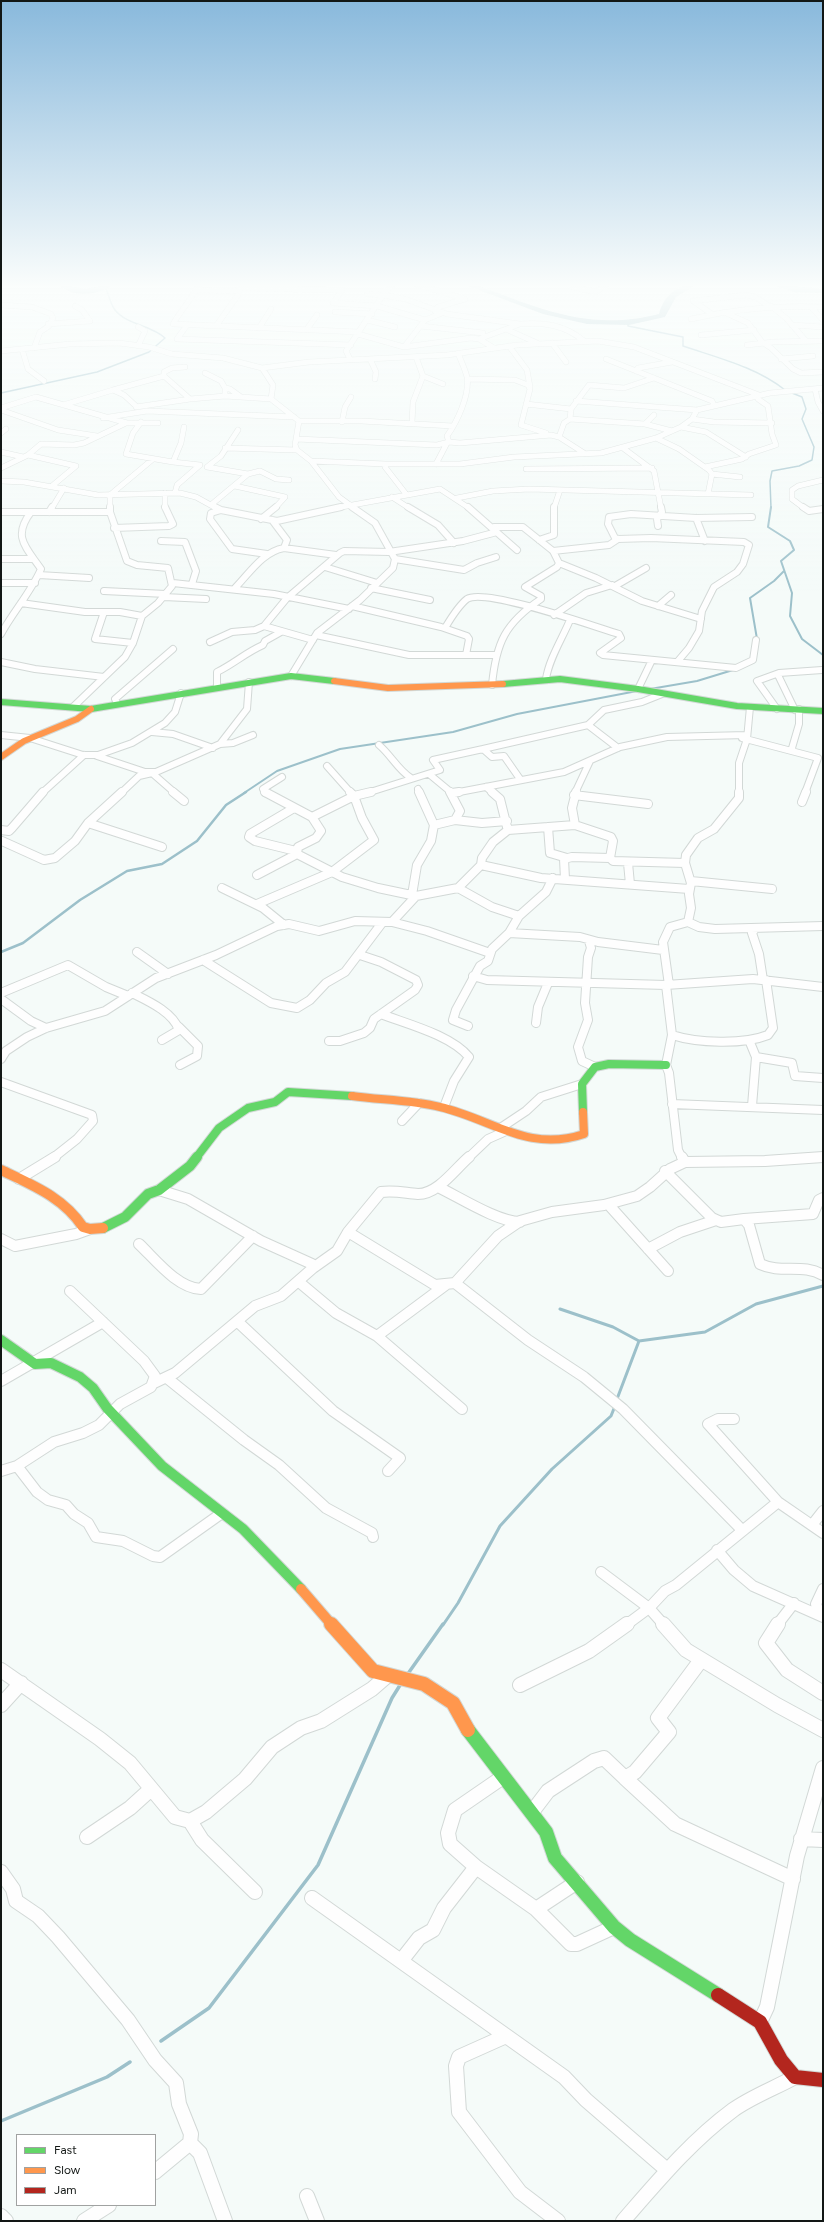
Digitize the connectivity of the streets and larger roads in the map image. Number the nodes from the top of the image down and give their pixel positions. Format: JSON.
{"nodes":[{"id":1,"x":530,"y":387,"type":"edge"},
{"id":2,"x":121,"y":388,"type":"edge"},
{"id":3,"x":177,"y":388,"type":"edge"},
{"id":4,"x":225,"y":388,"type":"joint"},
{"id":5,"x":272,"y":388,"type":"edge"},
{"id":6,"x":419,"y":388,"type":"edge"},
{"id":7,"x":466,"y":388,"type":"edge"},
{"id":8,"x":586,"y":388,"type":"edge"},
{"id":9,"x":623,"y":388,"type":"edge"},
{"id":10,"x":627,"y":388,"type":"joint"},
{"id":11,"x":678,"y":388,"type":"edge"},
{"id":12,"x":737,"y":388,"type":"edge"},
{"id":13,"x":823,"y":388,"type":"edge"},
{"id":14,"x":815,"y":389,"type":"junction"},
{"id":15,"x":113,"y":390,"type":"junction"},
{"id":16,"x":631,"y":393,"type":"dead end"},
{"id":17,"x":225,"y":396,"type":"junction"},
{"id":18,"x":758,"y":396,"type":"junction"},
{"id":19,"x":242,"y":397,"type":"junction"},
{"id":20,"x":351,"y":397,"type":"dead end"},
{"id":21,"x":190,"y":399,"type":"junction"},
{"id":22,"x":271,"y":399,"type":"junction"},
{"id":23,"x":576,"y":401,"type":"junction"},
{"id":24,"x":63,"y":404,"type":"junction"},
{"id":25,"x":526,"y":404,"type":"junction"},
{"id":26,"x":714,"y":405,"type":"junction"},
{"id":27,"x":136,"y":406,"type":"junction"},
{"id":28,"x":1,"y":409,"type":"edge"},
{"id":29,"x":571,"y":409,"type":"junction"},
{"id":30,"x":698,"y":410,"type":"junction"},
{"id":31,"x":823,"y":410,"type":"edge"},
{"id":32,"x":133,"y":412,"type":"junction"},
{"id":33,"x":654,"y":415,"type":"dead end"},
{"id":34,"x":294,"y":417,"type":"junction"},
{"id":35,"x":103,"y":418,"type":"junction"},
{"id":36,"x":570,"y":418,"type":"junction"},
{"id":37,"x":692,"y":419,"type":"junction"},
{"id":38,"x":299,"y":421,"type":"junction"},
{"id":39,"x":141,"y":422,"type":"junction"},
{"id":40,"x":158,"y":422,"type":"dead end"},
{"id":41,"x":342,"y":422,"type":"junction"},
{"id":42,"x":128,"y":423,"type":"junction"},
{"id":43,"x":412,"y":423,"type":"junction"},
{"id":44,"x":772,"y":423,"type":"junction"},
{"id":45,"x":645,"y":424,"type":"junction"},
{"id":46,"x":453,"y":426,"type":"junction"},
{"id":47,"x":184,"y":427,"type":"dead end"},
{"id":48,"x":681,"y":427,"type":"junction"},
{"id":49,"x":238,"y":430,"type":"dead end"},
{"id":50,"x":672,"y":431,"type":"junction"},
{"id":51,"x":551,"y":435,"type":"junction"},
{"id":52,"x":97,"y":436,"type":"junction"},
{"id":53,"x":559,"y":437,"type":"junction"},
{"id":54,"x":656,"y":438,"type":"junction"},
{"id":55,"x":296,"y":439,"type":"junction"},
{"id":56,"x":448,"y":442,"type":"junction"},
{"id":57,"x":225,"y":448,"type":"junction"},
{"id":58,"x":623,"y":448,"type":"junction"},
{"id":59,"x":297,"y":450,"type":"junction"},
{"id":60,"x":1,"y":452,"type":"edge"},
{"id":61,"x":584,"y":453,"type":"junction"},
{"id":62,"x":540,"y":455,"type":"junction"},
{"id":63,"x":25,"y":456,"type":"junction"},
{"id":64,"x":746,"y":457,"type":"junction"},
{"id":65,"x":153,"y":459,"type":"junction"},
{"id":66,"x":311,"y":461,"type":"junction"},
{"id":67,"x":173,"y":462,"type":"junction"},
{"id":68,"x":386,"y":464,"type":"junction"},
{"id":69,"x":436,"y":464,"type":"junction"},
{"id":70,"x":200,"y":466,"type":"junction"},
{"id":71,"x":208,"y":466,"type":"junction"},
{"id":72,"x":705,"y":467,"type":"junction"},
{"id":73,"x":1,"y":468,"type":"edge"},
{"id":74,"x":548,"y":468,"type":"junction"},
{"id":75,"x":652,"y":468,"type":"junction"},
{"id":76,"x":526,"y":469,"type":"dead end"},
{"id":77,"x":248,"y":474,"type":"junction"},
{"id":78,"x":712,"y":474,"type":"junction"},
{"id":79,"x":740,"y":477,"type":"dead end"},
{"id":80,"x":823,"y":480,"type":"edge"},
{"id":81,"x":1,"y":481,"type":"edge"},
{"id":82,"x":284,"y":485,"type":"dead end"},
{"id":83,"x":52,"y":486,"type":"junction"},
{"id":84,"x":236,"y":486,"type":"junction"},
{"id":85,"x":64,"y":488,"type":"junction"},
{"id":86,"x":279,"y":489,"type":"dead end"},
{"id":87,"x":560,"y":490,"type":"junction"},
{"id":88,"x":658,"y":492,"type":"junction"},
{"id":89,"x":164,"y":493,"type":"junction"},
{"id":90,"x":175,"y":493,"type":"junction"},
{"id":91,"x":274,"y":494,"type":"junction"},
{"id":92,"x":406,"y":494,"type":"junction"},
{"id":93,"x":708,"y":494,"type":"junction"},
{"id":94,"x":110,"y":495,"type":"junction"},
{"id":95,"x":751,"y":496,"type":"dead end"},
{"id":96,"x":392,"y":497,"type":"junction"},
{"id":97,"x":457,"y":498,"type":"junction"},
{"id":98,"x":212,"y":504,"type":"junction"},
{"id":99,"x":348,"y":505,"type":"junction"},
{"id":100,"x":691,"y":509,"type":"dead end"},
{"id":101,"x":823,"y":509,"type":"edge"},
{"id":102,"x":221,"y":510,"type":"junction"},
{"id":103,"x":1,"y":512,"type":"edge"},
{"id":104,"x":31,"y":512,"type":"junction"},
{"id":105,"x":49,"y":512,"type":"junction"},
{"id":106,"x":110,"y":512,"type":"junction"},
{"id":107,"x":662,"y":515,"type":"junction"},
{"id":108,"x":752,"y":517,"type":"dead end"},
{"id":109,"x":261,"y":518,"type":"junction"},
{"id":110,"x":695,"y":518,"type":"junction"},
{"id":111,"x":272,"y":520,"type":"junction"},
{"id":112,"x":658,"y":526,"type":"dead end"},
{"id":113,"x":114,"y":528,"type":"junction"},
{"id":114,"x":496,"y":530,"type":"junction"},
{"id":115,"x":618,"y":539,"type":"junction"},
{"id":116,"x":539,"y":540,"type":"junction"},
{"id":117,"x":160,"y":541,"type":"dead end"},
{"id":118,"x":706,"y":541,"type":"junction"},
{"id":119,"x":454,"y":543,"type":"junction"},
{"id":120,"x":284,"y":548,"type":"junction"},
{"id":121,"x":517,"y":550,"type":"dead end"},
{"id":122,"x":553,"y":551,"type":"junction"},
{"id":123,"x":389,"y":552,"type":"junction"},
{"id":124,"x":267,"y":554,"type":"junction"},
{"id":125,"x":336,"y":555,"type":"junction"},
{"id":126,"x":496,"y":557,"type":"dead end"},
{"id":127,"x":1,"y":559,"type":"edge"},
{"id":128,"x":33,"y":559,"type":"junction"},
{"id":129,"x":395,"y":560,"type":"junction"},
{"id":130,"x":559,"y":563,"type":"junction"},
{"id":131,"x":325,"y":567,"type":"junction"},
{"id":132,"x":646,"y":568,"type":"dead end"},
{"id":133,"x":39,"y":575,"type":"junction"},
{"id":134,"x":89,"y":578,"type":"dead end"},
{"id":135,"x":1,"y":583,"type":"edge"},
{"id":136,"x":35,"y":583,"type":"junction"},
{"id":137,"x":173,"y":583,"type":"junction"},
{"id":138,"x":377,"y":583,"type":"junction"},
{"id":139,"x":192,"y":584,"type":"junction"},
{"id":140,"x":614,"y":586,"type":"junction"},
{"id":141,"x":371,"y":588,"type":"junction"},
{"id":142,"x":234,"y":589,"type":"junction"},
{"id":143,"x":104,"y":591,"type":"dead end"},
{"id":144,"x":165,"y":595,"type":"junction"},
{"id":145,"x":671,"y":595,"type":"dead end"},
{"id":146,"x":288,"y":598,"type":"junction"},
{"id":147,"x":206,"y":599,"type":"dead end"},
{"id":148,"x":430,"y":600,"type":"dead end"},
{"id":149,"x":21,"y":603,"type":"junction"},
{"id":150,"x":658,"y":606,"type":"junction"},
{"id":151,"x":527,"y":607,"type":"junction"},
{"id":152,"x":350,"y":608,"type":"junction"},
{"id":153,"x":104,"y":612,"type":"junction"},
{"id":154,"x":554,"y":615,"type":"junction"},
{"id":155,"x":1,"y":616,"type":"edge"},
{"id":156,"x":11,"y":616,"type":"junction"},
{"id":157,"x":142,"y":616,"type":"junction"},
{"id":158,"x":701,"y":619,"type":"junction"},
{"id":159,"x":570,"y":620,"type":"junction"},
{"id":160,"x":264,"y":626,"type":"junction"},
{"id":161,"x":445,"y":628,"type":"junction"},
{"id":162,"x":281,"y":632,"type":"junction"},
{"id":163,"x":1,"y":634,"type":"edge"},
{"id":164,"x":314,"y":637,"type":"junction"},
{"id":165,"x":756,"y":640,"type":"dead end"},
{"id":166,"x":210,"y":642,"type":"dead end"},
{"id":167,"x":132,"y":644,"type":"junction"},
{"id":168,"x":173,"y":649,"type":"dead end"},
{"id":169,"x":466,"y":655,"type":"junction"},
{"id":170,"x":495,"y":655,"type":"junction"},
{"id":171,"x":652,"y":660,"type":"junction"},
{"id":172,"x":678,"y":661,"type":"junction"},
{"id":173,"x":1,"y":662,"type":"edge"},
{"id":174,"x":822,"y":670,"type":"dead end"},
{"id":175,"x":778,"y":674,"type":"junction"},
{"id":176,"x":291,"y":676,"type":"junction"},
{"id":177,"x":104,"y":677,"type":"junction"},
{"id":178,"x":546,"y":679,"type":"junction"},
{"id":179,"x":249,"y":682,"type":"junction"},
{"id":180,"x":492,"y":685,"type":"junction"},
{"id":181,"x":217,"y":687,"type":"junction"},
{"id":182,"x":638,"y":689,"type":"junction"},
{"id":183,"x":181,"y":693,"type":"junction"},
{"id":184,"x":662,"y":694,"type":"junction"},
{"id":185,"x":1,"y":702,"type":"edge"},
{"id":186,"x":117,"y":703,"type":"junction"},
{"id":187,"x":73,"y":707,"type":"junction"},
{"id":188,"x":750,"y":707,"type":"junction"},
{"id":189,"x":777,"y":708,"type":"junction"},
{"id":190,"x":91,"y":709,"type":"junction"},
{"id":191,"x":797,"y":710,"type":"junction"},
{"id":192,"x":823,"y":711,"type":"edge"},
{"id":193,"x":588,"y":725,"type":"junction"},
{"id":194,"x":152,"y":732,"type":"junction"},
{"id":195,"x":1,"y":735,"type":"edge"},
{"id":196,"x":253,"y":735,"type":"dead end"},
{"id":197,"x":747,"y":737,"type":"junction"},
{"id":198,"x":33,"y":738,"type":"junction"},
{"id":199,"x":220,"y":744,"type":"junction"},
{"id":200,"x":380,"y":745,"type":"dead end"},
{"id":201,"x":213,"y":748,"type":"junction"},
{"id":202,"x":618,"y":748,"type":"junction"},
{"id":203,"x":483,"y":749,"type":"junction"},
{"id":204,"x":789,"y":749,"type":"junction"},
{"id":205,"x":84,"y":755,"type":"junction"},
{"id":206,"x":97,"y":756,"type":"junction"},
{"id":207,"x":1,"y":757,"type":"edge"},
{"id":208,"x":590,"y":761,"type":"junction"},
{"id":209,"x":327,"y":766,"type":"dead end"},
{"id":210,"x":152,"y":772,"type":"junction"},
{"id":211,"x":429,"y":774,"type":"junction"},
{"id":212,"x":282,"y":777,"type":"dead end"},
{"id":213,"x":411,"y":778,"type":"junction"},
{"id":214,"x":520,"y":780,"type":"junction"},
{"id":215,"x":486,"y":787,"type":"junction"},
{"id":216,"x":418,"y":789,"type":"dead end"},
{"id":217,"x":452,"y":793,"type":"junction"},
{"id":218,"x":574,"y":795,"type":"junction"},
{"id":219,"x":354,"y":796,"type":"junction"},
{"id":220,"x":184,"y":802,"type":"dead end"},
{"id":221,"x":802,"y":802,"type":"dead end"},
{"id":222,"x":648,"y":804,"type":"dead end"},
{"id":223,"x":294,"y":808,"type":"junction"},
{"id":224,"x":312,"y":817,"type":"junction"},
{"id":225,"x":455,"y":820,"type":"junction"},
{"id":226,"x":506,"y":821,"type":"junction"},
{"id":227,"x":88,"y":822,"type":"junction"},
{"id":228,"x":434,"y":825,"type":"junction"},
{"id":229,"x":575,"y":825,"type":"junction"},
{"id":230,"x":548,"y":827,"type":"junction"},
{"id":231,"x":508,"y":830,"type":"junction"},
{"id":232,"x":3,"y":831,"type":"edge"},
{"id":233,"x":1,"y":841,"type":"edge"},
{"id":234,"x":162,"y":847,"type":"dead end"},
{"id":235,"x":297,"y":853,"type":"junction"},
{"id":236,"x":567,"y":858,"type":"junction"},
{"id":237,"x":610,"y":858,"type":"junction"},
{"id":238,"x":628,"y":862,"type":"junction"},
{"id":239,"x":685,"y":863,"type":"junction"},
{"id":240,"x":481,"y":865,"type":"junction"},
{"id":241,"x":332,"y":872,"type":"junction"},
{"id":242,"x":257,"y":875,"type":"dead end"},
{"id":243,"x":553,"y":878,"type":"junction"},
{"id":244,"x":564,"y":879,"type":"junction"},
{"id":245,"x":630,"y":884,"type":"junction"},
{"id":246,"x":690,"y":885,"type":"junction"},
{"id":247,"x":222,"y":888,"type":"dead end"},
{"id":248,"x":458,"y":888,"type":"junction"},
{"id":249,"x":772,"y":889,"type":"dead end"},
{"id":250,"x":414,"y":896,"type":"junction"},
{"id":251,"x":257,"y":904,"type":"junction"},
{"id":252,"x":519,"y":916,"type":"junction"},
{"id":253,"x":392,"y":922,"type":"junction"},
{"id":254,"x":688,"y":922,"type":"junction"},
{"id":255,"x":382,"y":923,"type":"junction"},
{"id":256,"x":284,"y":925,"type":"junction"},
{"id":257,"x":823,"y":926,"type":"edge"},
{"id":258,"x":754,"y":930,"type":"junction"},
{"id":259,"x":509,"y":933,"type":"junction"},
{"id":260,"x":589,"y":941,"type":"junction"},
{"id":261,"x":663,"y":950,"type":"junction"},
{"id":262,"x":137,"y":952,"type":"dead end"},
{"id":263,"x":490,"y":953,"type":"junction"},
{"id":264,"x":360,"y":955,"type":"junction"},
{"id":265,"x":203,"y":960,"type":"junction"},
{"id":266,"x":168,"y":974,"type":"junction"},
{"id":267,"x":473,"y":976,"type":"junction"},
{"id":268,"x":765,"y":980,"type":"junction"},
{"id":269,"x":548,"y":983,"type":"junction"},
{"id":270,"x":588,"y":984,"type":"junction"},
{"id":271,"x":668,"y":985,"type":"junction"},
{"id":272,"x":823,"y":987,"type":"edge"},
{"id":273,"x":1,"y":993,"type":"edge"},
{"id":274,"x":130,"y":995,"type":"junction"},
{"id":275,"x":1,"y":999,"type":"edge"},
{"id":276,"x":381,"y":1014,"type":"junction"},
{"id":277,"x":536,"y":1023,"type":"dead end"},
{"id":278,"x":468,"y":1026,"type":"dead end"},
{"id":279,"x":179,"y":1027,"type":"junction"},
{"id":280,"x":46,"y":1028,"type":"junction"},
{"id":281,"x":672,"y":1035,"type":"junction"},
{"id":282,"x":162,"y":1040,"type":"dead end"},
{"id":283,"x":749,"y":1040,"type":"junction"},
{"id":284,"x":329,"y":1041,"type":"dead end"},
{"id":285,"x":4,"y":1049,"type":"edge"},
{"id":286,"x":756,"y":1057,"type":"junction"},
{"id":287,"x":1,"y":1059,"type":"edge"},
{"id":288,"x":180,"y":1065,"type":"dead end"},
{"id":289,"x":666,"y":1065,"type":"junction"},
{"id":290,"x":595,"y":1067,"type":"junction"},
{"id":291,"x":823,"y":1078,"type":"edge"},
{"id":292,"x":1,"y":1082,"type":"edge"},
{"id":293,"x":582,"y":1084,"type":"junction"},
{"id":294,"x":419,"y":1103,"type":"junction"},
{"id":295,"x":672,"y":1104,"type":"junction"},
{"id":296,"x":752,"y":1106,"type":"junction"},
{"id":297,"x":444,"y":1107,"type":"junction"},
{"id":298,"x":823,"y":1110,"type":"edge"},
{"id":299,"x":402,"y":1121,"type":"dead end"},
{"id":300,"x":504,"y":1129,"type":"junction"},
{"id":301,"x":823,"y":1157,"type":"edge"},
{"id":302,"x":686,"y":1162,"type":"junction"},
{"id":303,"x":1,"y":1170,"type":"edge"},
{"id":304,"x":665,"y":1171,"type":"junction"},
{"id":305,"x":19,"y":1179,"type":"junction"},
{"id":306,"x":438,"y":1187,"type":"junction"},
{"id":307,"x":159,"y":1190,"type":"junction"},
{"id":308,"x":823,"y":1198,"type":"edge"},
{"id":309,"x":608,"y":1204,"type":"junction"},
{"id":310,"x":744,"y":1219,"type":"junction"},
{"id":311,"x":716,"y":1220,"type":"junction"},
{"id":312,"x":523,"y":1221,"type":"junction"},
{"id":313,"x":90,"y":1229,"type":"junction"},
{"id":314,"x":348,"y":1232,"type":"junction"},
{"id":315,"x":253,"y":1236,"type":"junction"},
{"id":316,"x":1,"y":1239,"type":"edge"},
{"id":317,"x":139,"y":1244,"type":"dead end"},
{"id":318,"x":648,"y":1249,"type":"junction"},
{"id":319,"x":313,"y":1268,"type":"junction"},
{"id":320,"x":668,"y":1271,"type":"dead end"},
{"id":321,"x":823,"y":1275,"type":"edge"},
{"id":322,"x":299,"y":1282,"type":"junction"},
{"id":323,"x":451,"y":1284,"type":"junction"},
{"id":324,"x":70,"y":1292,"type":"dead end"},
{"id":325,"x":104,"y":1322,"type":"junction"},
{"id":326,"x":238,"y":1322,"type":"junction"},
{"id":327,"x":376,"y":1336,"type":"junction"},
{"id":328,"x":1,"y":1340,"type":"edge"},
{"id":329,"x":35,"y":1364,"type":"junction"},
{"id":330,"x":167,"y":1378,"type":"junction"},
{"id":331,"x":1,"y":1381,"type":"edge"},
{"id":332,"x":154,"y":1383,"type":"junction"},
{"id":333,"x":462,"y":1410,"type":"dead end"},
{"id":334,"x":112,"y":1412,"type":"junction"},
{"id":335,"x":734,"y":1419,"type":"dead end"},
{"id":336,"x":16,"y":1466,"type":"junction"},
{"id":337,"x":1,"y":1471,"type":"edge"},
{"id":338,"x":388,"y":1471,"type":"dead end"},
{"id":339,"x":778,"y":1502,"type":"junction"},
{"id":340,"x":823,"y":1511,"type":"edge"},
{"id":341,"x":222,"y":1513,"type":"junction"},
{"id":342,"x":812,"y":1524,"type":"junction"},
{"id":343,"x":741,"y":1530,"type":"junction"},
{"id":344,"x":823,"y":1533,"type":"edge"},
{"id":345,"x":373,"y":1538,"type":"dead end"},
{"id":346,"x":717,"y":1550,"type":"junction"},
{"id":347,"x":601,"y":1572,"type":"dead end"},
{"id":348,"x":823,"y":1589,"type":"edge"},
{"id":349,"x":794,"y":1603,"type":"junction"},
{"id":350,"x":649,"y":1608,"type":"junction"},
{"id":351,"x":821,"y":1616,"type":"edge"},
{"id":352,"x":701,"y":1660,"type":"junction"},
{"id":353,"x":1,"y":1670,"type":"edge"},
{"id":354,"x":392,"y":1676,"type":"junction"},
{"id":355,"x":21,"y":1683,"type":"junction"},
{"id":356,"x":520,"y":1685,"type":"dead end"},
{"id":357,"x":823,"y":1693,"type":"edge"},
{"id":358,"x":1,"y":1705,"type":"edge"},
{"id":359,"x":823,"y":1730,"type":"edge"},
{"id":360,"x":823,"y":1768,"type":"edge"},
{"id":361,"x":503,"y":1777,"type":"junction"},
{"id":362,"x":625,"y":1778,"type":"junction"},
{"id":363,"x":151,"y":1789,"type":"junction"},
{"id":364,"x":532,"y":1812,"type":"junction"},
{"id":365,"x":190,"y":1820,"type":"junction"},
{"id":366,"x":87,"y":1837,"type":"dead end"},
{"id":367,"x":801,"y":1839,"type":"junction"},
{"id":368,"x":823,"y":1840,"type":"edge"},
{"id":369,"x":476,"y":1867,"type":"junction"},
{"id":370,"x":1,"y":1872,"type":"edge"},
{"id":371,"x":793,"y":1879,"type":"junction"},
{"id":372,"x":577,"y":1882,"type":"junction"},
{"id":373,"x":255,"y":1892,"type":"dead end"},
{"id":374,"x":312,"y":1898,"type":"dead end"},
{"id":375,"x":536,"y":1909,"type":"junction"},
{"id":376,"x":614,"y":1927,"type":"junction"},
{"id":377,"x":401,"y":1961,"type":"junction"},
{"id":378,"x":760,"y":2022,"type":"junction"},
{"id":379,"x":506,"y":2036,"type":"junction"},
{"id":380,"x":795,"y":2077,"type":"junction"},
{"id":381,"x":823,"y":2080,"type":"edge"},
{"id":382,"x":190,"y":2143,"type":"junction"},
{"id":383,"x":666,"y":2170,"type":"junction"},
{"id":384,"x":156,"y":2171,"type":"edge"},
{"id":385,"x":307,"y":2196,"type":"dead end"},
{"id":386,"x":107,"y":2206,"type":"edge"},
{"id":387,"x":1,"y":2216,"type":"edge"},
{"id":388,"x":6,"y":2221,"type":"edge"},
{"id":389,"x":84,"y":2221,"type":"edge"},
{"id":390,"x":225,"y":2221,"type":"edge"},
{"id":391,"x":317,"y":2221,"type":"edge"},
{"id":392,"x":558,"y":2221,"type":"edge"},
{"id":393,"x":623,"y":2221,"type":"edge"}],
"edges":[{"from":1,"to":25,"type":"street"},
{"from":2,"to":15,"type":"street"},
{"from":3,"to":21,"type":"street"},
{"from":4,"to":17,"type":"street"},
{"from":4,"to":19,"type":"street"},
{"from":5,"to":22,"type":"street"},
{"from":6,"to":43,"type":"street"},
{"from":7,"to":46,"type":"street"},
{"from":8,"to":23,"type":"street"},
{"from":9,"to":10,"type":"street"},
{"from":10,"to":16,"type":"street"},
{"from":11,"to":26,"type":"street"},
{"from":12,"to":18,"type":"street"},
{"from":13,"to":14,"type":"street"},
{"from":14,"to":18,"type":"street"},
{"from":14,"to":31,"type":"street"},
{"from":15,"to":24,"type":"street"},
{"from":15,"to":27,"type":"street"},
{"from":17,"to":19,"type":"street"},
{"from":17,"to":21,"type":"street"},
{"from":18,"to":26,"type":"street"},
{"from":18,"to":44,"type":"street"},
{"from":19,"to":22,"type":"street"},
{"from":20,"to":41,"type":"street"},
{"from":21,"to":27,"type":"street"},
{"from":22,"to":34,"type":"street"},
{"from":23,"to":29,"type":"street"},
{"from":23,"to":30,"type":"street"},
{"from":24,"to":28,"type":"street"},
{"from":24,"to":35,"type":"street"},
{"from":25,"to":29,"type":"street"},
{"from":25,"to":51,"type":"street"},
{"from":26,"to":30,"type":"street"},
{"from":27,"to":32,"type":"street"},
{"from":28,"to":52,"type":"street"},
{"from":29,"to":36,"type":"street"},
{"from":30,"to":37,"type":"street"},
{"from":32,"to":34,"type":"street"},
{"from":32,"to":35,"type":"street"},
{"from":33,"to":45,"type":"street"},
{"from":34,"to":38,"type":"street"},
{"from":35,"to":42,"type":"street"},
{"from":36,"to":45,"type":"street"},
{"from":36,"to":53,"type":"street"},
{"from":37,"to":44,"type":"street"},
{"from":37,"to":48,"type":"street"},
{"from":38,"to":41,"type":"street"},
{"from":38,"to":55,"type":"street"},
{"from":39,"to":40,"type":"street"},
{"from":39,"to":42,"type":"street"},
{"from":39,"to":65,"type":"street"},
{"from":41,"to":43,"type":"street"},
{"from":42,"to":52,"type":"street"},
{"from":43,"to":46,"type":"street"},
{"from":44,"to":64,"type":"street"},
{"from":45,"to":50,"type":"street"},
{"from":46,"to":56,"type":"street"},
{"from":47,"to":67,"type":"street"},
{"from":48,"to":50,"type":"street"},
{"from":48,"to":64,"type":"street"},
{"from":49,"to":57,"type":"street"},
{"from":50,"to":54,"type":"street"},
{"from":51,"to":53,"type":"street"},
{"from":51,"to":56,"type":"street"},
{"from":52,"to":63,"type":"street"},
{"from":53,"to":61,"type":"street"},
{"from":54,"to":58,"type":"street"},
{"from":54,"to":72,"type":"street"},
{"from":55,"to":56,"type":"street"},
{"from":55,"to":59,"type":"street"},
{"from":56,"to":69,"type":"street"},
{"from":57,"to":59,"type":"street"},
{"from":57,"to":71,"type":"street"},
{"from":58,"to":61,"type":"street"},
{"from":58,"to":75,"type":"street"},
{"from":59,"to":66,"type":"street"},
{"from":60,"to":63,"type":"street"},
{"from":61,"to":62,"type":"street"},
{"from":62,"to":69,"type":"street"},
{"from":62,"to":74,"type":"street"},
{"from":63,"to":73,"type":"street"},
{"from":63,"to":83,"type":"street"},
{"from":64,"to":72,"type":"street"},
{"from":65,"to":67,"type":"street"},
{"from":65,"to":94,"type":"street"},
{"from":66,"to":68,"type":"street"},
{"from":66,"to":99,"type":"street"},
{"from":67,"to":70,"type":"street"},
{"from":68,"to":69,"type":"street"},
{"from":68,"to":92,"type":"street"},
{"from":70,"to":71,"type":"street"},
{"from":70,"to":90,"type":"street"},
{"from":71,"to":77,"type":"street"},
{"from":72,"to":78,"type":"street"},
{"from":74,"to":75,"type":"street"},
{"from":74,"to":76,"type":"street"},
{"from":75,"to":88,"type":"street"},
{"from":77,"to":82,"type":"street"},
{"from":77,"to":84,"type":"street"},
{"from":78,"to":79,"type":"street"},
{"from":78,"to":93,"type":"street"},
{"from":80,"to":101,"type":"street"},
{"from":81,"to":83,"type":"street"},
{"from":83,"to":85,"type":"street"},
{"from":84,"to":91,"type":"street"},
{"from":84,"to":98,"type":"street"},
{"from":85,"to":94,"type":"street"},
{"from":85,"to":105,"type":"street"},
{"from":86,"to":91,"type":"street"},
{"from":87,"to":88,"type":"street"},
{"from":87,"to":97,"type":"street"},
{"from":87,"to":116,"type":"street"},
{"from":88,"to":93,"type":"street"},
{"from":88,"to":107,"type":"street"},
{"from":89,"to":90,"type":"street"},
{"from":89,"to":94,"type":"street"},
{"from":89,"to":113,"type":"street"},
{"from":90,"to":98,"type":"street"},
{"from":91,"to":109,"type":"street"},
{"from":92,"to":96,"type":"street"},
{"from":92,"to":97,"type":"street"},
{"from":93,"to":95,"type":"street"},
{"from":94,"to":106,"type":"street"},
{"from":96,"to":99,"type":"street"},
{"from":96,"to":119,"type":"street"},
{"from":97,"to":114,"type":"street"},
{"from":98,"to":102,"type":"street"},
{"from":99,"to":111,"type":"street"},
{"from":99,"to":123,"type":"street"},
{"from":100,"to":110,"type":"street"},
{"from":102,"to":109,"type":"street"},
{"from":102,"to":124,"type":"street"},
{"from":103,"to":104,"type":"street"},
{"from":104,"to":105,"type":"street"},
{"from":104,"to":128,"type":"street"},
{"from":105,"to":106,"type":"street"},
{"from":106,"to":113,"type":"street"},
{"from":107,"to":110,"type":"street"},
{"from":107,"to":112,"type":"street"},
{"from":107,"to":115,"type":"street"},
{"from":108,"to":110,"type":"street"},
{"from":109,"to":111,"type":"street"},
{"from":110,"to":118,"type":"street"},
{"from":111,"to":120,"type":"street"},
{"from":113,"to":137,"type":"street"},
{"from":114,"to":116,"type":"street"},
{"from":114,"to":119,"type":"street"},
{"from":114,"to":121,"type":"street"},
{"from":115,"to":118,"type":"street"},
{"from":115,"to":122,"type":"street"},
{"from":116,"to":122,"type":"street"},
{"from":117,"to":139,"type":"street"},
{"from":118,"to":158,"type":"street"},
{"from":119,"to":123,"type":"street"},
{"from":120,"to":124,"type":"street"},
{"from":120,"to":125,"type":"street"},
{"from":122,"to":130,"type":"street"},
{"from":123,"to":125,"type":"street"},
{"from":123,"to":129,"type":"street"},
{"from":124,"to":142,"type":"street"},
{"from":125,"to":131,"type":"street"},
{"from":126,"to":129,"type":"street"},
{"from":127,"to":128,"type":"street"},
{"from":128,"to":133,"type":"street"},
{"from":129,"to":138,"type":"street"},
{"from":130,"to":140,"type":"street"},
{"from":130,"to":151,"type":"street"},
{"from":131,"to":138,"type":"street"},
{"from":131,"to":146,"type":"street"},
{"from":132,"to":140,"type":"street"},
{"from":133,"to":134,"type":"street"},
{"from":133,"to":136,"type":"street"},
{"from":135,"to":136,"type":"street"},
{"from":136,"to":149,"type":"street"},
{"from":137,"to":139,"type":"street"},
{"from":137,"to":144,"type":"street"},
{"from":138,"to":141,"type":"street"},
{"from":139,"to":142,"type":"street"},
{"from":140,"to":150,"type":"street"},
{"from":140,"to":154,"type":"street"},
{"from":141,"to":148,"type":"street"},
{"from":141,"to":152,"type":"street"},
{"from":142,"to":146,"type":"street"},
{"from":143,"to":144,"type":"street"},
{"from":144,"to":147,"type":"street"},
{"from":144,"to":157,"type":"street"},
{"from":145,"to":150,"type":"street"},
{"from":146,"to":152,"type":"street"},
{"from":146,"to":160,"type":"street"},
{"from":149,"to":153,"type":"street"},
{"from":149,"to":156,"type":"street"},
{"from":150,"to":158,"type":"street"},
{"from":151,"to":154,"type":"street"},
{"from":151,"to":161,"type":"street"},
{"from":151,"to":170,"type":"street"},
{"from":152,"to":161,"type":"street"},
{"from":152,"to":164,"type":"street"},
{"from":153,"to":157,"type":"street"},
{"from":153,"to":167,"type":"street"},
{"from":154,"to":159,"type":"street"},
{"from":155,"to":156,"type":"street"},
{"from":156,"to":163,"type":"street"},
{"from":157,"to":167,"type":"street"},
{"from":158,"to":172,"type":"street"},
{"from":159,"to":171,"type":"street"},
{"from":159,"to":178,"type":"street"},
{"from":160,"to":162,"type":"street"},
{"from":160,"to":166,"type":"street"},
{"from":161,"to":169,"type":"street"},
{"from":162,"to":164,"type":"street"},
{"from":162,"to":181,"type":"street"},
{"from":164,"to":169,"type":"street"},
{"from":164,"to":176,"type":"street"},
{"from":165,"to":172,"type":"street"},
{"from":167,"to":177,"type":"street"},
{"from":168,"to":186,"type":"street"},
{"from":169,"to":170,"type":"street"},
{"from":170,"to":180,"type":"street"},
{"from":171,"to":172,"type":"street"},
{"from":171,"to":182,"type":"street"},
{"from":173,"to":177,"type":"street"},
{"from":174,"to":175,"type":"street"},
{"from":175,"to":189,"type":"street"},
{"from":175,"to":191,"type":"street"},
{"from":176,"to":179,"type":"street"},
{"from":176,"to":180,"type":"street"},
{"from":177,"to":187,"type":"street"},
{"from":178,"to":180,"type":"street"},
{"from":178,"to":182,"type":"street"},
{"from":179,"to":181,"type":"street"},
{"from":179,"to":199,"type":"street"},
{"from":181,"to":183,"type":"street"},
{"from":182,"to":184,"type":"street"},
{"from":183,"to":186,"type":"street"},
{"from":183,"to":194,"type":"street"},
{"from":184,"to":188,"type":"street"},
{"from":184,"to":193,"type":"street"},
{"from":185,"to":187,"type":"street"},
{"from":186,"to":190,"type":"street"},
{"from":187,"to":190,"type":"street"},
{"from":188,"to":189,"type":"street"},
{"from":188,"to":197,"type":"street"},
{"from":189,"to":191,"type":"street"},
{"from":190,"to":198,"type":"street"},
{"from":191,"to":192,"type":"street"},
{"from":191,"to":204,"type":"street"},
{"from":193,"to":202,"type":"street"},
{"from":193,"to":203,"type":"street"},
{"from":194,"to":201,"type":"street"},
{"from":194,"to":206,"type":"street"},
{"from":195,"to":198,"type":"street"},
{"from":196,"to":199,"type":"street"},
{"from":197,"to":202,"type":"street"},
{"from":197,"to":204,"type":"street"},
{"from":197,"to":239,"type":"street"},
{"from":198,"to":205,"type":"street"},
{"from":198,"to":207,"type":"street"},
{"from":199,"to":201,"type":"street"},
{"from":200,"to":213,"type":"street"},
{"from":201,"to":210,"type":"street"},
{"from":202,"to":208,"type":"street"},
{"from":203,"to":211,"type":"street"},
{"from":203,"to":214,"type":"street"},
{"from":204,"to":221,"type":"street"},
{"from":205,"to":206,"type":"street"},
{"from":205,"to":232,"type":"street"},
{"from":206,"to":210,"type":"street"},
{"from":208,"to":214,"type":"street"},
{"from":208,"to":218,"type":"street"},
{"from":209,"to":219,"type":"street"},
{"from":210,"to":220,"type":"street"},
{"from":210,"to":227,"type":"street"},
{"from":211,"to":213,"type":"street"},
{"from":211,"to":217,"type":"street"},
{"from":212,"to":223,"type":"street"},
{"from":213,"to":219,"type":"street"},
{"from":214,"to":215,"type":"street"},
{"from":215,"to":217,"type":"street"},
{"from":215,"to":226,"type":"street"},
{"from":216,"to":228,"type":"street"},
{"from":217,"to":225,"type":"street"},
{"from":218,"to":222,"type":"street"},
{"from":218,"to":229,"type":"street"},
{"from":219,"to":224,"type":"street"},
{"from":219,"to":241,"type":"street"},
{"from":223,"to":224,"type":"street"},
{"from":223,"to":235,"type":"street"},
{"from":224,"to":235,"type":"street"},
{"from":225,"to":226,"type":"street"},
{"from":225,"to":228,"type":"street"},
{"from":226,"to":231,"type":"street"},
{"from":227,"to":233,"type":"street"},
{"from":227,"to":234,"type":"street"},
{"from":228,"to":250,"type":"street"},
{"from":229,"to":230,"type":"street"},
{"from":229,"to":237,"type":"street"},
{"from":230,"to":231,"type":"street"},
{"from":230,"to":236,"type":"street"},
{"from":231,"to":240,"type":"street"},
{"from":232,"to":233,"type":"street"},
{"from":235,"to":241,"type":"street"},
{"from":235,"to":242,"type":"street"},
{"from":236,"to":237,"type":"street"},
{"from":236,"to":244,"type":"street"},
{"from":237,"to":238,"type":"street"},
{"from":238,"to":239,"type":"street"},
{"from":238,"to":245,"type":"street"},
{"from":239,"to":246,"type":"street"},
{"from":240,"to":243,"type":"street"},
{"from":240,"to":248,"type":"street"},
{"from":241,"to":250,"type":"street"},
{"from":241,"to":251,"type":"street"},
{"from":243,"to":244,"type":"street"},
{"from":243,"to":252,"type":"street"},
{"from":244,"to":245,"type":"street"},
{"from":245,"to":246,"type":"street"},
{"from":246,"to":249,"type":"street"},
{"from":246,"to":254,"type":"street"},
{"from":247,"to":251,"type":"street"},
{"from":248,"to":250,"type":"street"},
{"from":248,"to":252,"type":"street"},
{"from":250,"to":253,"type":"street"},
{"from":251,"to":256,"type":"street"},
{"from":252,"to":259,"type":"street"},
{"from":253,"to":255,"type":"street"},
{"from":253,"to":263,"type":"street"},
{"from":254,"to":258,"type":"street"},
{"from":254,"to":261,"type":"street"},
{"from":255,"to":256,"type":"street"},
{"from":255,"to":264,"type":"street"},
{"from":256,"to":265,"type":"street"},
{"from":257,"to":258,"type":"street"},
{"from":258,"to":268,"type":"street"},
{"from":259,"to":260,"type":"street"},
{"from":259,"to":263,"type":"street"},
{"from":260,"to":261,"type":"street"},
{"from":260,"to":270,"type":"street"},
{"from":261,"to":271,"type":"street"},
{"from":262,"to":266,"type":"street"},
{"from":263,"to":267,"type":"street"},
{"from":264,"to":265,"type":"street"},
{"from":264,"to":276,"type":"street"},
{"from":265,"to":266,"type":"street"},
{"from":266,"to":274,"type":"street"},
{"from":267,"to":269,"type":"street"},
{"from":267,"to":278,"type":"street"},
{"from":268,"to":271,"type":"street"},
{"from":268,"to":272,"type":"street"},
{"from":268,"to":283,"type":"street"},
{"from":269,"to":270,"type":"street"},
{"from":269,"to":277,"type":"street"},
{"from":270,"to":271,"type":"street"},
{"from":270,"to":290,"type":"street"},
{"from":271,"to":281,"type":"street"},
{"from":273,"to":274,"type":"street"},
{"from":274,"to":279,"type":"street"},
{"from":274,"to":280,"type":"street"},
{"from":275,"to":280,"type":"street"},
{"from":276,"to":284,"type":"street"},
{"from":276,"to":297,"type":"street"},
{"from":279,"to":282,"type":"street"},
{"from":279,"to":288,"type":"street"},
{"from":280,"to":285,"type":"street"},
{"from":281,"to":283,"type":"street"},
{"from":281,"to":289,"type":"street"},
{"from":283,"to":286,"type":"street"},
{"from":285,"to":287,"type":"street"},
{"from":286,"to":291,"type":"street"},
{"from":286,"to":296,"type":"street"},
{"from":289,"to":290,"type":"street"},
{"from":289,"to":295,"type":"street"},
{"from":290,"to":293,"type":"street"},
{"from":292,"to":305,"type":"street"},
{"from":293,"to":300,"type":"street"},
{"from":293,"to":300,"type":"street"},
{"from":294,"to":297,"type":"street"},
{"from":294,"to":299,"type":"street"},
{"from":294,"to":307,"type":"street"},
{"from":295,"to":296,"type":"street"},
{"from":295,"to":302,"type":"street"},
{"from":296,"to":298,"type":"street"},
{"from":297,"to":300,"type":"street"},
{"from":300,"to":306,"type":"street"},
{"from":301,"to":302,"type":"street"},
{"from":302,"to":304,"type":"street"},
{"from":303,"to":305,"type":"street"},
{"from":304,"to":309,"type":"street"},
{"from":304,"to":311,"type":"street"},
{"from":305,"to":313,"type":"street"},
{"from":306,"to":312,"type":"street"},
{"from":306,"to":314,"type":"street"},
{"from":307,"to":313,"type":"street"},
{"from":307,"to":315,"type":"street"},
{"from":308,"to":310,"type":"street"},
{"from":309,"to":312,"type":"street"},
{"from":309,"to":318,"type":"street"},
{"from":310,"to":311,"type":"street"},
{"from":310,"to":321,"type":"street"},
{"from":311,"to":318,"type":"street"},
{"from":312,"to":323,"type":"street"},
{"from":313,"to":316,"type":"street"},
{"from":314,"to":319,"type":"street"},
{"from":314,"to":323,"type":"street"},
{"from":315,"to":317,"type":"street"},
{"from":315,"to":319,"type":"street"},
{"from":318,"to":320,"type":"street"},
{"from":319,"to":322,"type":"street"},
{"from":322,"to":326,"type":"street"},
{"from":322,"to":327,"type":"street"},
{"from":323,"to":327,"type":"street"},
{"from":323,"to":343,"type":"street"},
{"from":324,"to":325,"type":"street"},
{"from":325,"to":329,"type":"street"},
{"from":325,"to":332,"type":"street"},
{"from":326,"to":330,"type":"street"},
{"from":326,"to":338,"type":"street"},
{"from":327,"to":333,"type":"street"},
{"from":328,"to":329,"type":"street"},
{"from":329,"to":331,"type":"street"},
{"from":329,"to":334,"type":"street"},
{"from":330,"to":332,"type":"street"},
{"from":330,"to":345,"type":"street"},
{"from":332,"to":334,"type":"street"},
{"from":334,"to":336,"type":"street"},
{"from":334,"to":341,"type":"street"},
{"from":335,"to":339,"type":"street"},
{"from":336,"to":337,"type":"street"},
{"from":336,"to":341,"type":"street"},
{"from":339,"to":342,"type":"street"},
{"from":339,"to":343,"type":"street"},
{"from":340,"to":342,"type":"street"},
{"from":341,"to":354,"type":"street"},
{"from":342,"to":344,"type":"street"},
{"from":343,"to":346,"type":"street"},
{"from":346,"to":349,"type":"street"},
{"from":346,"to":350,"type":"street"},
{"from":347,"to":350,"type":"street"},
{"from":348,"to":351,"type":"street"},
{"from":349,"to":351,"type":"street"},
{"from":349,"to":357,"type":"street"},
{"from":350,"to":352,"type":"street"},
{"from":350,"to":356,"type":"street"},
{"from":352,"to":359,"type":"street"},
{"from":352,"to":362,"type":"street"},
{"from":353,"to":355,"type":"street"},
{"from":354,"to":361,"type":"street"},
{"from":354,"to":365,"type":"street"},
{"from":355,"to":358,"type":"street"},
{"from":355,"to":363,"type":"street"},
{"from":360,"to":367,"type":"street"},
{"from":361,"to":364,"type":"street"},
{"from":361,"to":369,"type":"street"},
{"from":362,"to":364,"type":"street"},
{"from":362,"to":371,"type":"street"},
{"from":363,"to":365,"type":"street"},
{"from":363,"to":366,"type":"street"},
{"from":364,"to":372,"type":"street"},
{"from":365,"to":373,"type":"street"},
{"from":367,"to":368,"type":"street"},
{"from":367,"to":371,"type":"street"},
{"from":369,"to":375,"type":"street"},
{"from":369,"to":377,"type":"street"},
{"from":370,"to":382,"type":"street"},
{"from":371,"to":378,"type":"street"},
{"from":372,"to":375,"type":"street"},
{"from":372,"to":376,"type":"street"},
{"from":374,"to":377,"type":"street"},
{"from":375,"to":376,"type":"street"},
{"from":376,"to":378,"type":"street"},
{"from":377,"to":379,"type":"street"},
{"from":378,"to":380,"type":"street"},
{"from":379,"to":383,"type":"street"},
{"from":379,"to":392,"type":"street"},
{"from":380,"to":381,"type":"street"},
{"from":380,"to":383,"type":"street"},
{"from":382,"to":384,"type":"street"},
{"from":382,"to":390,"type":"street"},
{"from":383,"to":393,"type":"street"},
{"from":385,"to":391,"type":"street"},
{"from":386,"to":389,"type":"street"},
{"from":387,"to":388,"type":"street"}]}
